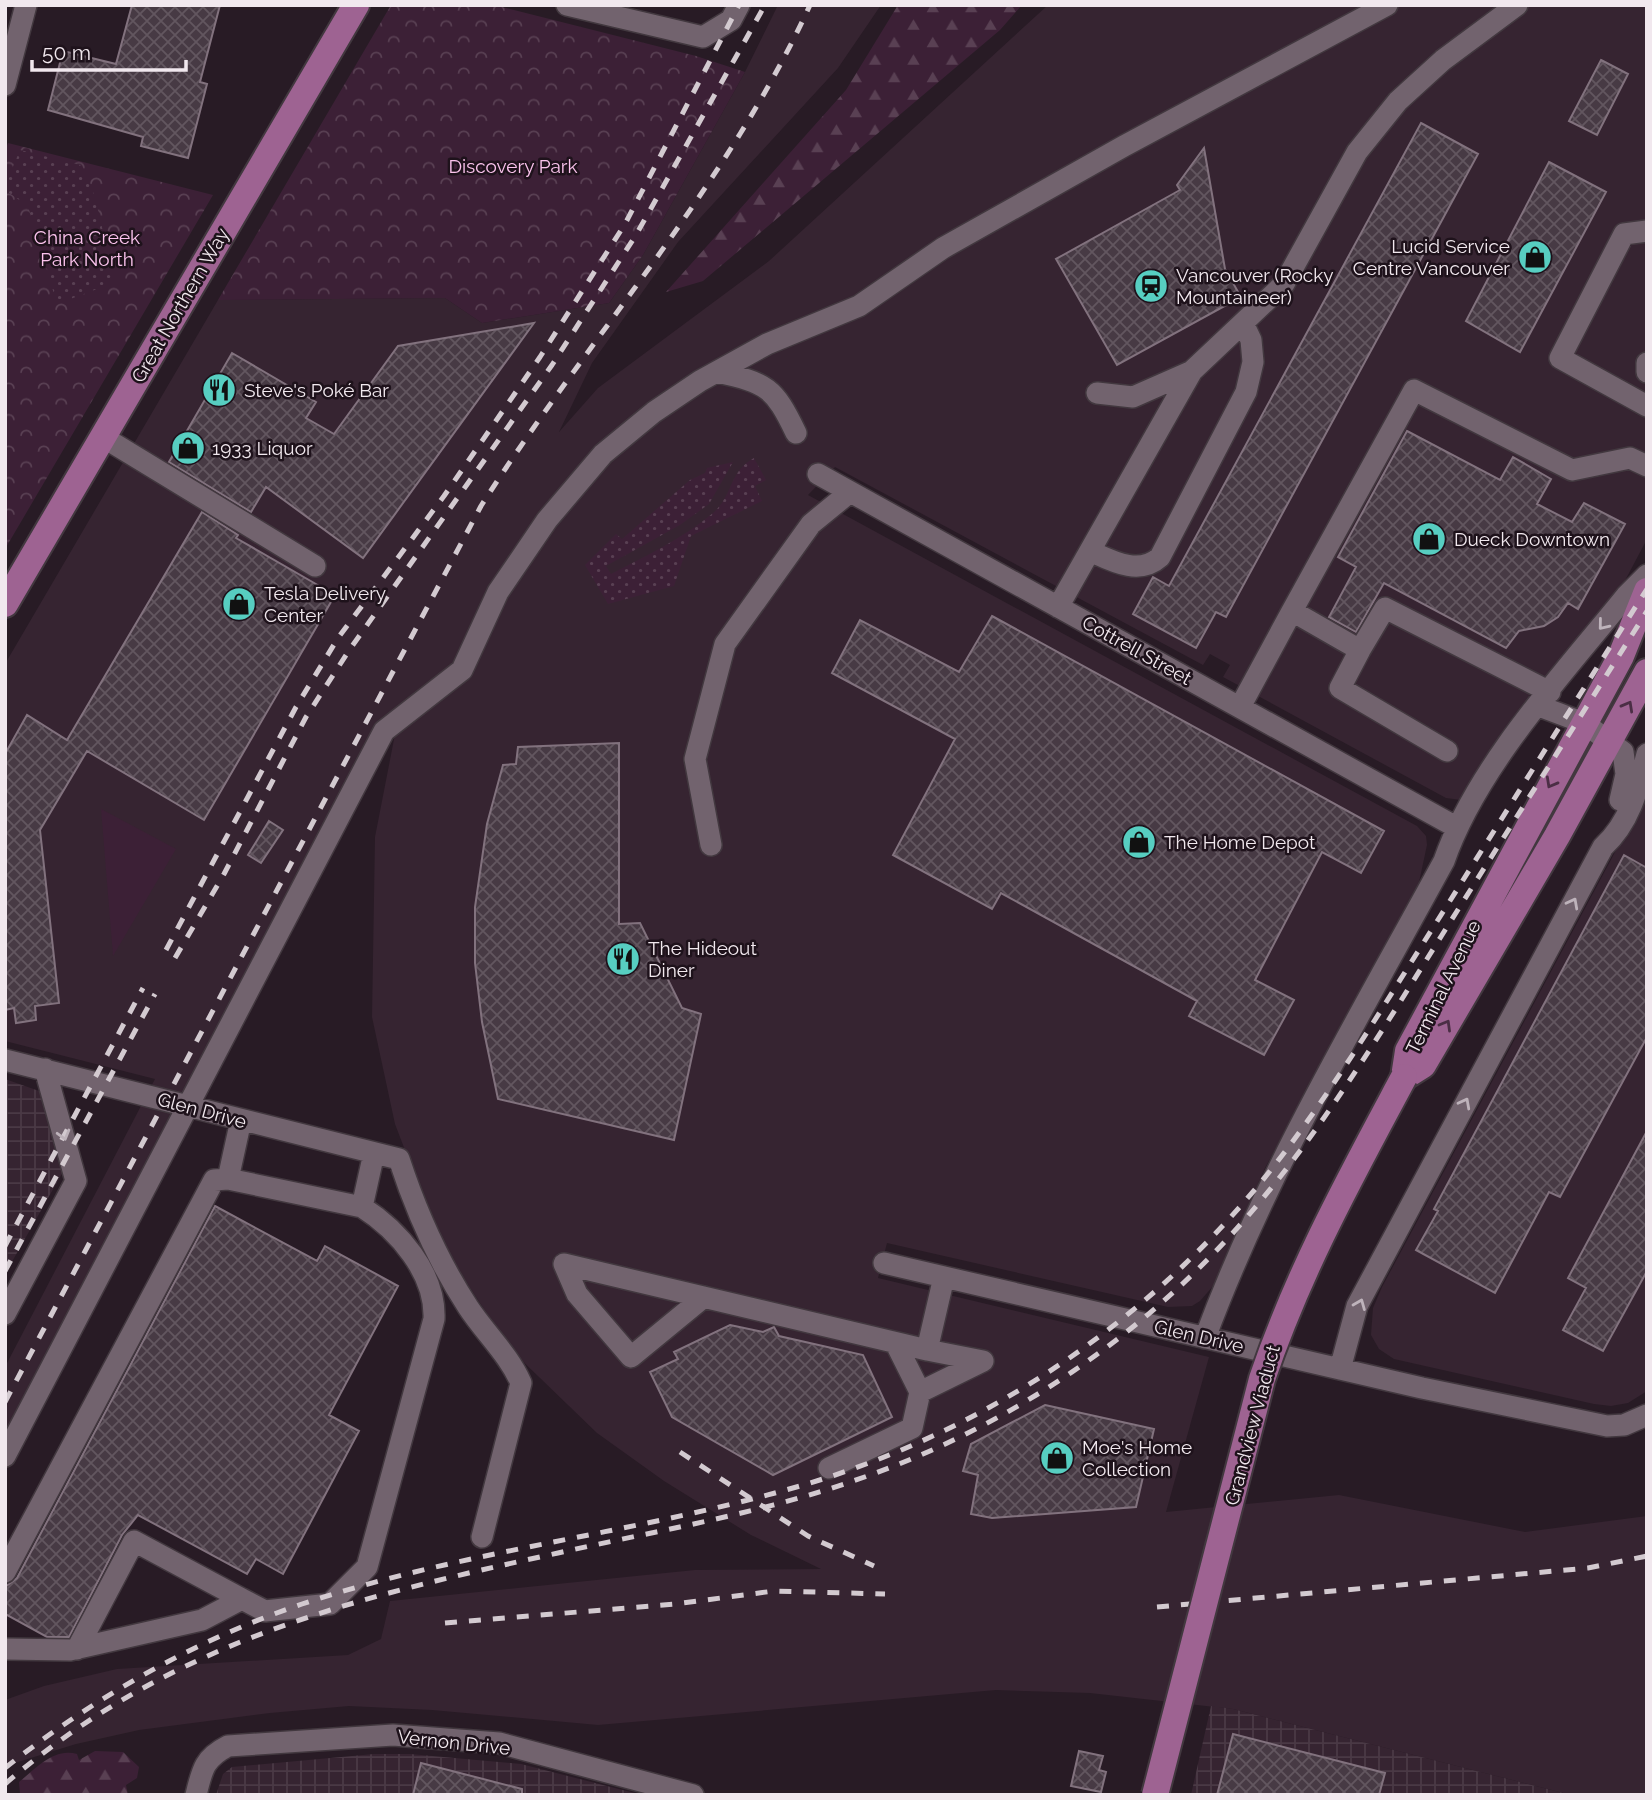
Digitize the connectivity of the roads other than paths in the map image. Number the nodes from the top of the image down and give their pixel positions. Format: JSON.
{"nodes":[{"id":1,"x":26,"y":5,"type":"edge"},
{"id":2,"x":356,"y":5,"type":"edge"},
{"id":3,"x":567,"y":5,"type":"edge"},
{"id":4,"x":1387,"y":5,"type":"edge"},
{"id":5,"x":1517,"y":5,"type":"edge"},
{"id":6,"x":735,"y":13,"type":"edge"},
{"id":7,"x":5,"y":85,"type":"edge"},
{"id":8,"x":1647,"y":231,"type":"edge"},
{"id":9,"x":1243,"y":323,"type":"junction"},
{"id":10,"x":1647,"y":363,"type":"edge"},
{"id":11,"x":1192,"y":370,"type":"junction"},
{"id":12,"x":717,"y":372,"type":"junction"},
{"id":13,"x":1647,"y":372,"type":"edge"},
{"id":14,"x":1097,"y":393,"type":"dead end"},
{"id":15,"x":1647,"y":406,"type":"edge"},
{"id":16,"x":796,"y":433,"type":"dead end"},
{"id":17,"x":103,"y":437,"type":"junction"},
{"id":18,"x":1647,"y":466,"type":"edge"},
{"id":19,"x":818,"y":474,"type":"dead end"},
{"id":20,"x":849,"y":492,"type":"junction"},
{"id":21,"x":1090,"y":551,"type":"junction"},
{"id":22,"x":315,"y":566,"type":"dead end"},
{"id":23,"x":1647,"y":575,"type":"edge"},
{"id":24,"x":1647,"y":590,"type":"edge"},
{"id":25,"x":5,"y":604,"type":"edge"},
{"id":26,"x":1058,"y":607,"type":"junction"},
{"id":27,"x":1292,"y":611,"type":"junction"},
{"id":28,"x":1360,"y":650,"type":"junction"},
{"id":29,"x":1647,"y":672,"type":"edge"},
{"id":30,"x":1544,"y":699,"type":"junction"},
{"id":31,"x":1240,"y":707,"type":"junction"},
{"id":32,"x":1584,"y":723,"type":"junction"},
{"id":33,"x":1609,"y":739,"type":"junction"},
{"id":34,"x":1447,"y":751,"type":"dead end"},
{"id":35,"x":1647,"y":754,"type":"edge"},
{"id":36,"x":1456,"y":827,"type":"junction"},
{"id":37,"x":711,"y":845,"type":"dead end"},
{"id":38,"x":1603,"y":847,"type":"junction"},
{"id":39,"x":5,"y":1060,"type":"edge"},
{"id":40,"x":45,"y":1069,"type":"junction"},
{"id":41,"x":1404,"y":1077,"type":"junction"},
{"id":42,"x":188,"y":1106,"type":"junction"},
{"id":43,"x":240,"y":1120,"type":"junction"},
{"id":44,"x":373,"y":1153,"type":"junction"},
{"id":45,"x":228,"y":1179,"type":"junction"},
{"id":46,"x":362,"y":1207,"type":"junction"},
{"id":47,"x":884,"y":1263,"type":"dead end"},
{"id":48,"x":944,"y":1277,"type":"junction"},
{"id":49,"x":704,"y":1297,"type":"junction"},
{"id":50,"x":5,"y":1314,"type":"edge"},
{"id":51,"x":1205,"y":1338,"type":"junction"},
{"id":52,"x":896,"y":1344,"type":"junction"},
{"id":53,"x":927,"y":1350,"type":"junction"},
{"id":54,"x":1340,"y":1369,"type":"junction"},
{"id":55,"x":919,"y":1392,"type":"junction"},
{"id":56,"x":1643,"y":1417,"type":"edge"},
{"id":57,"x":5,"y":1456,"type":"edge"},
{"id":58,"x":828,"y":1468,"type":"dead end"},
{"id":59,"x":482,"y":1537,"type":"dead end"},
{"id":60,"x":5,"y":1572,"type":"edge"},
{"id":61,"x":242,"y":1599,"type":"junction"},
{"id":62,"x":5,"y":1649,"type":"edge"},
{"id":63,"x":77,"y":1649,"type":"junction"},
{"id":64,"x":196,"y":1795,"type":"edge"},
{"id":65,"x":693,"y":1795,"type":"edge"},
{"id":66,"x":1154,"y":1795,"type":"edge"}],
"edges":[{"from":1,"to":7,"type":"street"},
{"from":2,"to":17,"type":"main road","name":"Great Northern Way"},
{"from":3,"to":6,"type":"street"},
{"from":4,"to":12,"type":"street"},
{"from":5,"to":9,"type":"street"},
{"from":8,"to":15,"type":"street"},
{"from":9,"to":11,"type":"street"},
{"from":9,"to":21,"type":"street"},
{"from":10,"to":13,"type":"street"},
{"from":11,"to":14,"type":"street"},
{"from":11,"to":21,"type":"street"},
{"from":12,"to":16,"type":"street"},
{"from":12,"to":42,"type":"street"},
{"from":17,"to":22,"type":"street"},
{"from":17,"to":25,"type":"main road","name":"Great Northern Way"},
{"from":18,"to":27,"type":"street"},
{"from":19,"to":20,"type":"street","name":"Cottrell Street"},
{"from":20,"to":26,"type":"street","name":"Cottrell Street"},
{"from":20,"to":37,"type":"street"},
{"from":21,"to":26,"type":"street"},
{"from":23,"to":30,"type":"street","one_way":true},
{"from":24,"to":32,"type":"main road","name":"Terminal Avenue"},
{"from":26,"to":31,"type":"street","name":"Cottrell Street"},
{"from":27,"to":28,"type":"street"},
{"from":27,"to":31,"type":"street"},
{"from":28,"to":30,"type":"street"},
{"from":28,"to":34,"type":"street"},
{"from":33,"to":29,"type":"main road","name":"Terminal Avenue","one_way":true},
{"from":30,"to":32,"type":"street"},
{"from":30,"to":36,"type":"street"},
{"from":31,"to":36,"type":"street","name":"Cottrell Street"},
{"from":32,"to":33,"type":"street"},
{"from":32,"to":41,"type":"main road","name":"Terminal Avenue","one_way":true},
{"from":33,"to":38,"type":"street"},
{"from":41,"to":33,"type":"main road","name":"Terminal Avenue","one_way":true},
{"from":35,"to":38,"type":"street"},
{"from":36,"to":51,"type":"street"},
{"from":54,"to":38,"type":"street","one_way":true},
{"from":39,"to":40,"type":"street","name":"Glen Drive"},
{"from":40,"to":42,"type":"street","name":"Glen Drive"},
{"from":40,"to":50,"type":"street","one_way":true},
{"from":41,"to":66,"type":"main road","name":"Grandview Viaduct","bridge":true},
{"from":42,"to":43,"type":"street","name":"Glen Drive"},
{"from":42,"to":57,"type":"street"},
{"from":43,"to":44,"type":"street","name":"Glen Drive"},
{"from":43,"to":45,"type":"street"},
{"from":44,"to":46,"type":"street"},
{"from":44,"to":59,"type":"street","name":"Glen Drive"},
{"from":45,"to":46,"type":"street"},
{"from":45,"to":60,"type":"street"},
{"from":46,"to":61,"type":"street"},
{"from":47,"to":48,"type":"street","name":"Glen Drive"},
{"from":48,"to":51,"type":"street","name":"Glen Drive"},
{"from":48,"to":53,"type":"street"},
{"from":49,"to":49,"type":"street"},
{"from":49,"to":52,"type":"street"},
{"from":51,"to":54,"type":"street","name":"Glen Drive"},
{"from":52,"to":53,"type":"street"},
{"from":52,"to":55,"type":"street"},
{"from":53,"to":55,"type":"street"},
{"from":54,"to":56,"type":"street","name":"Glen Drive"},
{"from":55,"to":58,"type":"street"},
{"from":61,"to":63,"type":"street"},
{"from":61,"to":63,"type":"street"},
{"from":62,"to":63,"type":"street"},
{"from":64,"to":65,"type":"street","name":"Vernon Drive"}]}
